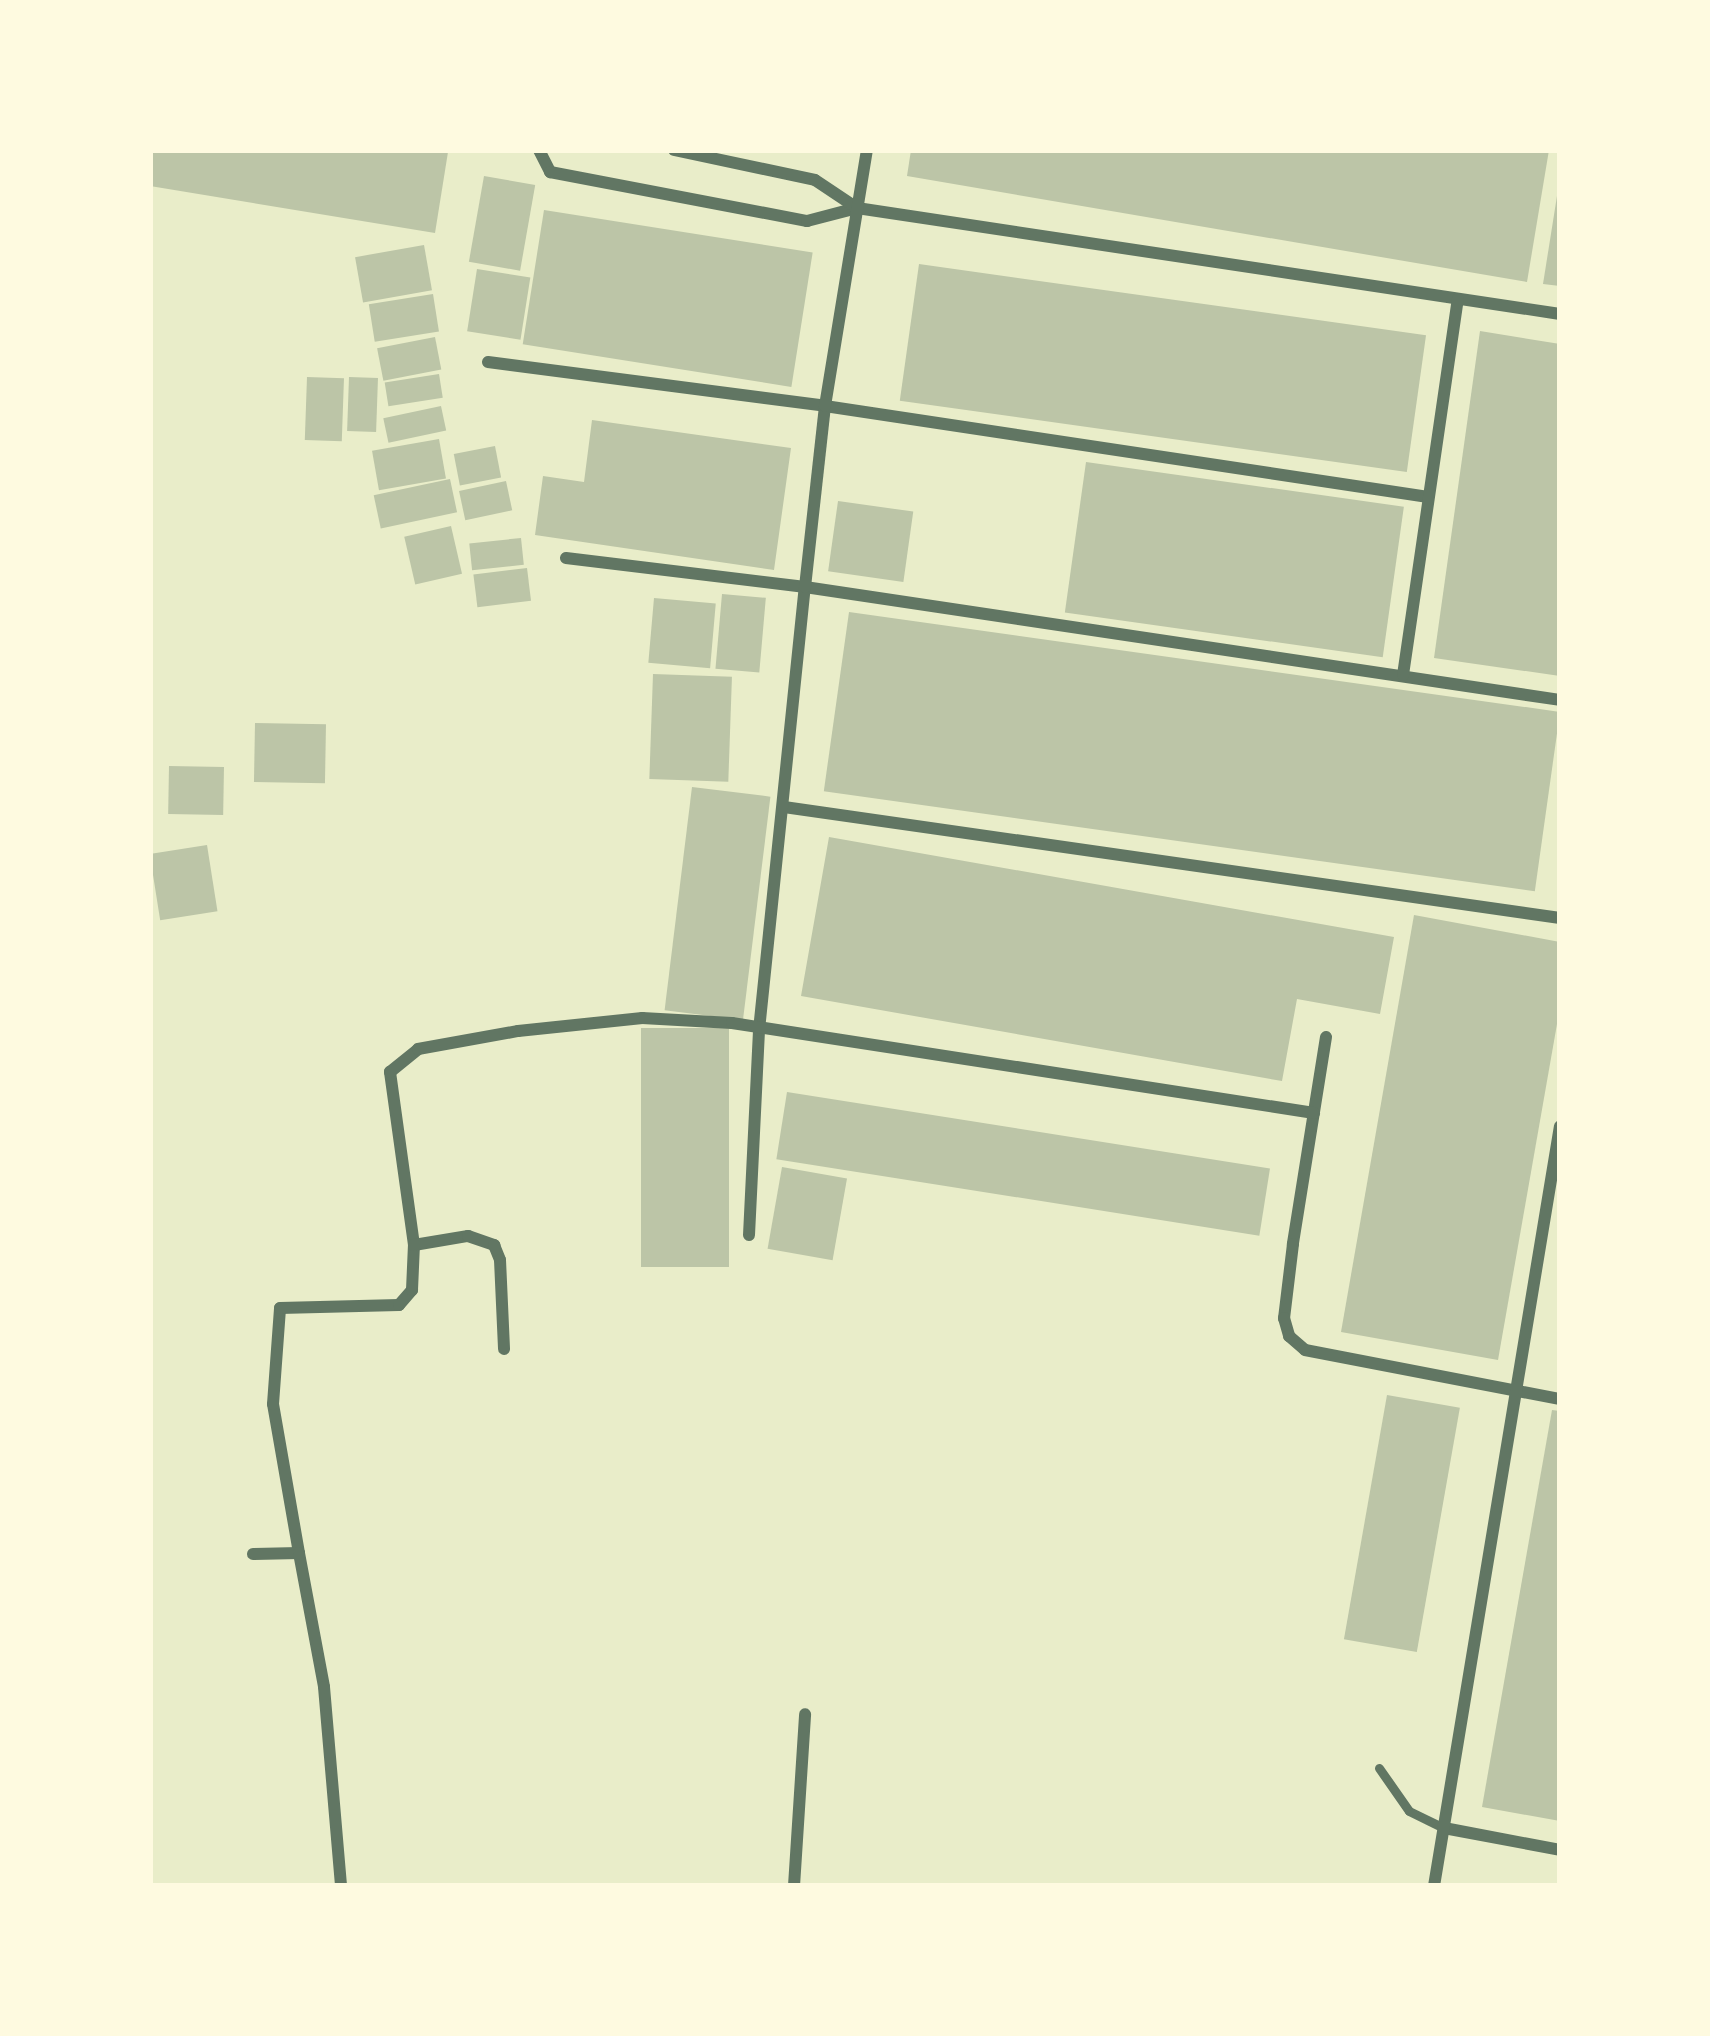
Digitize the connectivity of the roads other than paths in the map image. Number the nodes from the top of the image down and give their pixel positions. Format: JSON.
{"nodes":[{"id":1,"x":538,"y":150,"type":"edge"},
{"id":2,"x":674,"y":150,"type":"edge"},
{"id":3,"x":867,"y":150,"type":"edge"},
{"id":4,"x":857,"y":208,"type":"junction"},
{"id":5,"x":1458,"y":299,"type":"junction"},
{"id":6,"x":1560,"y":314,"type":"edge"},
{"id":7,"x":488,"y":362,"type":"dead end"},
{"id":8,"x":825,"y":406,"type":"junction"},
{"id":9,"x":1428,"y":497,"type":"junction"},
{"id":10,"x":566,"y":558,"type":"dead end"},
{"id":11,"x":805,"y":586,"type":"junction"},
{"id":12,"x":1403,"y":675,"type":"junction"},
{"id":13,"x":1560,"y":700,"type":"edge"},
{"id":14,"x":784,"y":807,"type":"junction"},
{"id":15,"x":1560,"y":918,"type":"edge"},
{"id":16,"x":759,"y":1030,"type":"junction"},
{"id":17,"x":1326,"y":1037,"type":"dead end"},
{"id":18,"x":1314,"y":1113,"type":"junction"},
{"id":19,"x":1560,"y":1126,"type":"edge"},
{"id":20,"x":749,"y":1235,"type":"dead end"},
{"id":21,"x":414,"y":1245,"type":"junction"},
{"id":22,"x":504,"y":1349,"type":"dead end"},
{"id":23,"x":1514,"y":1390,"type":"junction"},
{"id":24,"x":1560,"y":1399,"type":"edge"},
{"id":25,"x":299,"y":1552,"type":"junction"},
{"id":26,"x":253,"y":1554,"type":"dead end"},
{"id":27,"x":806,"y":1714,"type":"dead end"},
{"id":28,"x":1379,"y":1768,"type":"dead end"},
{"id":29,"x":1444,"y":1828,"type":"junction"},
{"id":30,"x":1560,"y":1850,"type":"edge"},
{"id":31,"x":341,"y":1886,"type":"edge"},
{"id":32,"x":794,"y":1886,"type":"edge"},
{"id":33,"x":1434,"y":1886,"type":"edge"}],
"edges":[{"from":1,"to":4,"type":"street"},
{"from":2,"to":4,"type":"street"},
{"from":3,"to":4,"type":"street"},
{"from":4,"to":5,"type":"street"},
{"from":4,"to":8,"type":"street"},
{"from":5,"to":6,"type":"street"},
{"from":5,"to":9,"type":"street"},
{"from":7,"to":8,"type":"street"},
{"from":8,"to":9,"type":"street"},
{"from":8,"to":11,"type":"street"},
{"from":9,"to":12,"type":"street"},
{"from":10,"to":11,"type":"street"},
{"from":11,"to":12,"type":"street"},
{"from":11,"to":14,"type":"street"},
{"from":12,"to":13,"type":"street"},
{"from":14,"to":15,"type":"street"},
{"from":14,"to":16,"type":"street"},
{"from":16,"to":18,"type":"street"},
{"from":16,"to":20,"type":"street"},
{"from":16,"to":21,"type":"street"},
{"from":17,"to":18,"type":"street"},
{"from":18,"to":23,"type":"street"},
{"from":19,"to":23,"type":"street"},
{"from":21,"to":22,"type":"street"},
{"from":21,"to":25,"type":"street"},
{"from":23,"to":24,"type":"street"},
{"from":23,"to":29,"type":"street"},
{"from":25,"to":26,"type":"street"},
{"from":25,"to":31,"type":"street"},
{"from":27,"to":32,"type":"street"},
{"from":28,"to":29,"type":"lane"},
{"from":29,"to":30,"type":"street"},
{"from":29,"to":33,"type":"street"}]}
